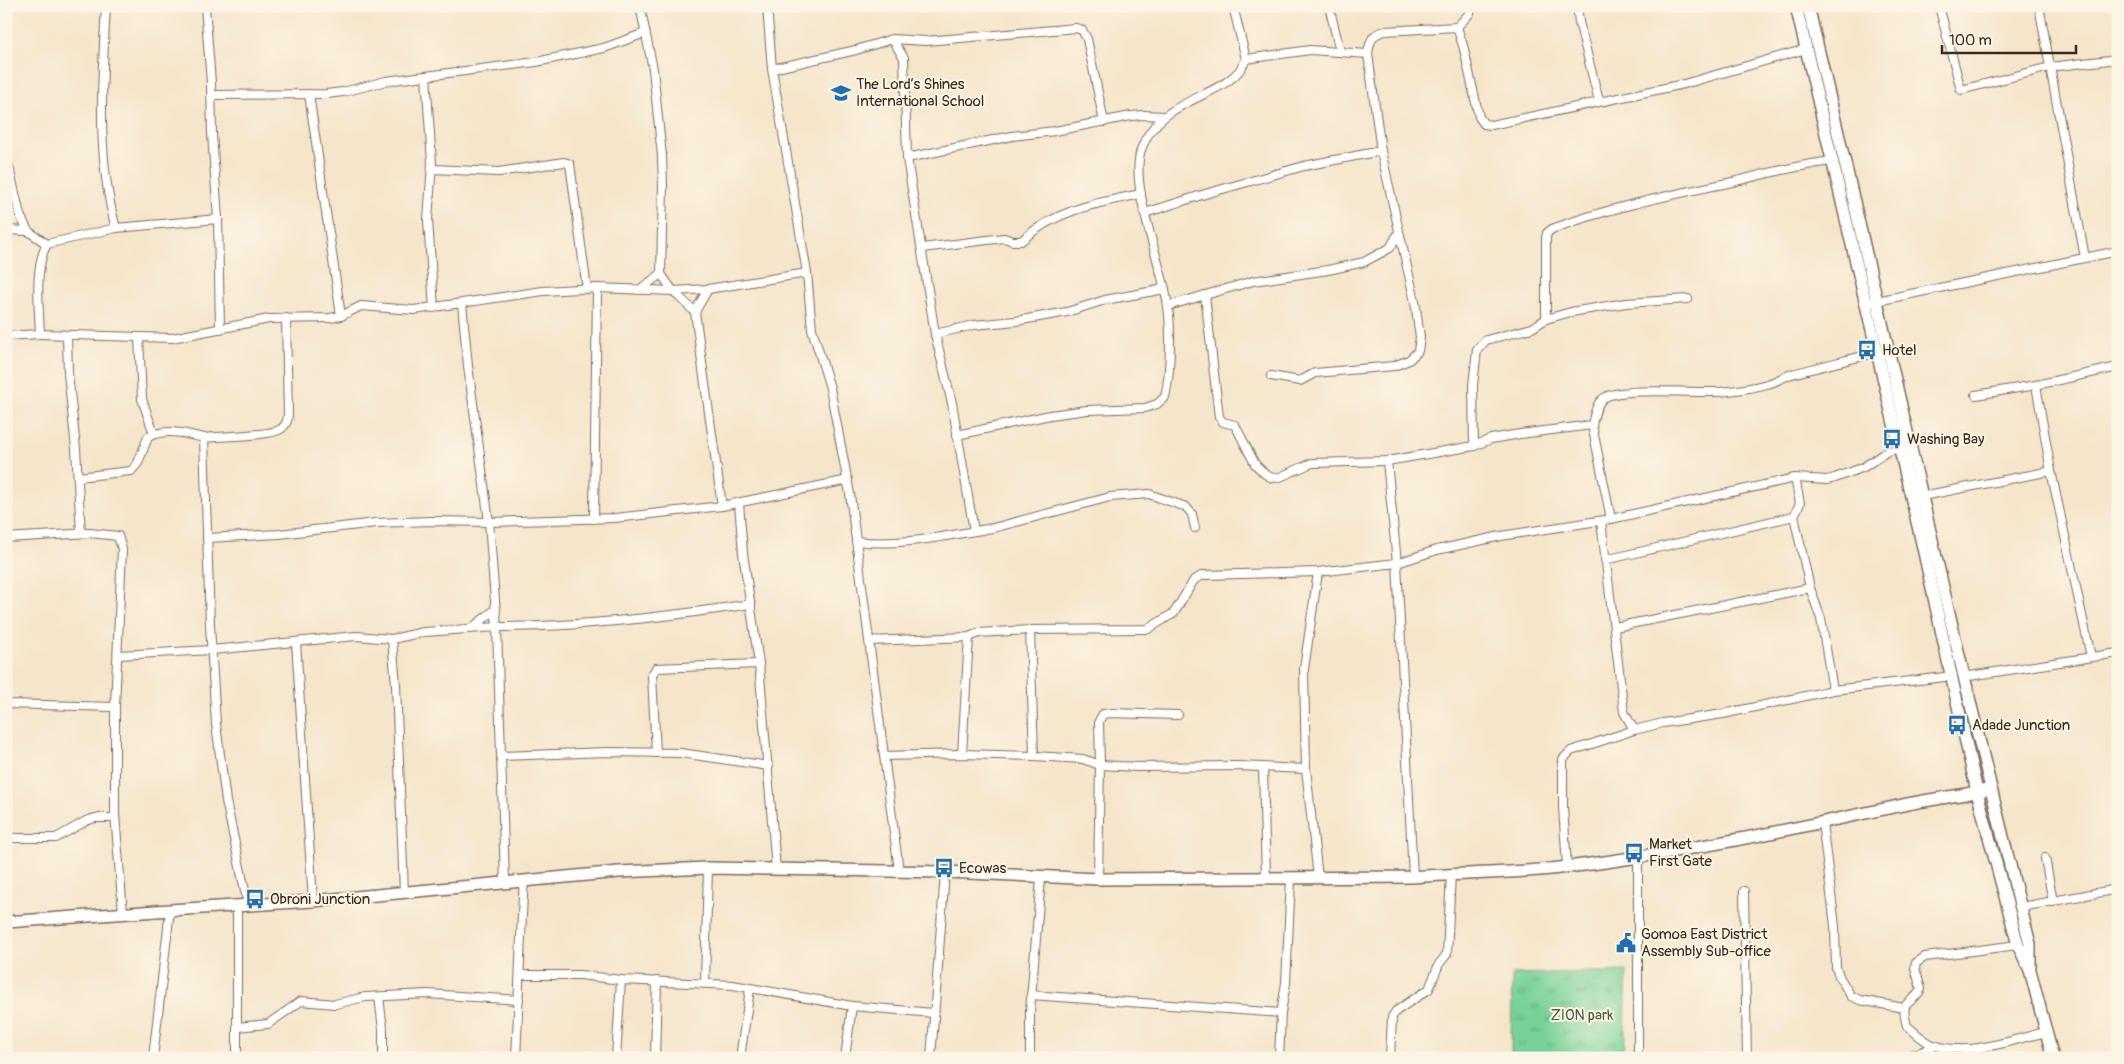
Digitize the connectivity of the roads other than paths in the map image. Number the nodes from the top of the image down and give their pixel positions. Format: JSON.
{"nodes":[{"id":1,"x":106,"y":6,"type":"edge"},
{"id":2,"x":204,"y":6,"type":"edge"},
{"id":3,"x":640,"y":6,"type":"edge"},
{"id":4,"x":768,"y":6,"type":"edge"},
{"id":5,"x":1233,"y":6,"type":"edge"},
{"id":6,"x":1329,"y":6,"type":"edge"},
{"id":7,"x":1472,"y":6,"type":"edge"},
{"id":8,"x":1577,"y":6,"type":"edge"},
{"id":9,"x":1796,"y":6,"type":"edge"},
{"id":10,"x":1808,"y":6,"type":"edge"},
{"id":11,"x":1938,"y":6,"type":"edge"},
{"id":12,"x":2039,"y":6,"type":"edge"},
{"id":13,"x":1457,"y":27,"type":"junction"},
{"id":14,"x":645,"y":33,"type":"junction"},
{"id":15,"x":892,"y":39,"type":"junction"},
{"id":16,"x":1806,"y":49,"type":"junction"},
{"id":17,"x":1340,"y":51,"type":"junction"},
{"id":18,"x":1368,"y":54,"type":"junction"},
{"id":19,"x":1246,"y":59,"type":"junction"},
{"id":20,"x":2118,"y":59,"type":"edge"},
{"id":21,"x":6,"y":66,"type":"edge"},
{"id":22,"x":2050,"y":67,"type":"junction"},
{"id":23,"x":772,"y":69,"type":"junction"},
{"id":24,"x":426,"y":76,"type":"junction"},
{"id":25,"x":6,"y":77,"type":"edge"},
{"id":26,"x":309,"y":94,"type":"junction"},
{"id":27,"x":212,"y":95,"type":"junction"},
{"id":28,"x":1599,"y":101,"type":"junction"},
{"id":29,"x":1164,"y":116,"type":"junction"},
{"id":30,"x":1104,"y":122,"type":"junction"},
{"id":31,"x":1381,"y":151,"type":"junction"},
{"id":32,"x":6,"y":155,"type":"edge"},
{"id":33,"x":907,"y":158,"type":"junction"},
{"id":34,"x":1832,"y":161,"type":"junction"},
{"id":35,"x":432,"y":168,"type":"junction"},
{"id":36,"x":1141,"y":194,"type":"junction"},
{"id":37,"x":1145,"y":213,"type":"junction"},
{"id":38,"x":218,"y":219,"type":"junction"},
{"id":39,"x":116,"y":228,"type":"junction"},
{"id":40,"x":6,"y":230,"type":"edge"},
{"id":41,"x":28,"y":232,"type":"junction"},
{"id":42,"x":1399,"y":232,"type":"junction"},
{"id":43,"x":47,"y":244,"type":"junction"},
{"id":44,"x":922,"y":248,"type":"junction"},
{"id":45,"x":1390,"y":248,"type":"junction"},
{"id":46,"x":2118,"y":252,"type":"edge"},
{"id":47,"x":1403,"y":254,"type":"junction"},
{"id":48,"x":2085,"y":258,"type":"junction"},
{"id":49,"x":807,"y":273,"type":"junction"},
{"id":50,"x":661,"y":274,"type":"junction"},
{"id":51,"x":597,"y":288,"type":"junction"},
{"id":52,"x":1165,"y":288,"type":"junction"},
{"id":53,"x":587,"y":289,"type":"junction"},
{"id":54,"x":708,"y":289,"type":"junction"},
{"id":55,"x":639,"y":290,"type":"junction"},
{"id":56,"x":673,"y":292,"type":"junction"},
{"id":57,"x":1205,"y":296,"type":"junction"},
{"id":58,"x":1688,"y":299,"type":"dead end"},
{"id":59,"x":1878,"y":301,"type":"junction"},
{"id":60,"x":1865,"y":303,"type":"junction"},
{"id":61,"x":462,"y":304,"type":"junction"},
{"id":62,"x":1168,"y":306,"type":"junction"},
{"id":63,"x":434,"y":308,"type":"junction"},
{"id":64,"x":696,"y":312,"type":"junction"},
{"id":65,"x":341,"y":316,"type":"junction"},
{"id":66,"x":286,"y":318,"type":"junction"},
{"id":67,"x":1546,"y":319,"type":"junction"},
{"id":68,"x":220,"y":329,"type":"junction"},
{"id":69,"x":40,"y":334,"type":"junction"},
{"id":70,"x":935,"y":334,"type":"junction"},
{"id":71,"x":6,"y":336,"type":"edge"},
{"id":72,"x":67,"y":336,"type":"junction"},
{"id":73,"x":139,"y":338,"type":"junction"},
{"id":74,"x":1878,"y":352,"type":"junction"},
{"id":75,"x":2118,"y":367,"type":"edge"},
{"id":76,"x":1270,"y":376,"type":"dead end"},
{"id":77,"x":2036,"y":385,"type":"junction"},
{"id":78,"x":1976,"y":395,"type":"dead end"},
{"id":79,"x":1592,"y":425,"type":"junction"},
{"id":80,"x":154,"y":434,"type":"junction"},
{"id":81,"x":957,"y":435,"type":"junction"},
{"id":82,"x":204,"y":438,"type":"junction"},
{"id":83,"x":1474,"y":446,"type":"junction"},
{"id":84,"x":1900,"y":448,"type":"junction"},
{"id":85,"x":1387,"y":461,"type":"junction"},
{"id":86,"x":2051,"y":472,"type":"junction"},
{"id":87,"x":78,"y":477,"type":"junction"},
{"id":88,"x":1795,"y":478,"type":"junction"},
{"id":89,"x":848,"y":480,"type":"junction"},
{"id":90,"x":1922,"y":496,"type":"junction"},
{"id":91,"x":739,"y":503,"type":"junction"},
{"id":92,"x":722,"y":506,"type":"junction"},
{"id":93,"x":1794,"y":516,"type":"junction"},
{"id":94,"x":594,"y":519,"type":"junction"},
{"id":95,"x":1611,"y":520,"type":"junction"},
{"id":96,"x":1601,"y":521,"type":"junction"},
{"id":97,"x":489,"y":522,"type":"junction"},
{"id":98,"x":1195,"y":528,"type":"dead end"},
{"id":99,"x":974,"y":531,"type":"junction"},
{"id":100,"x":81,"y":533,"type":"junction"},
{"id":101,"x":6,"y":538,"type":"edge"},
{"id":102,"x":207,"y":538,"type":"junction"},
{"id":103,"x":856,"y":541,"type":"junction"},
{"id":104,"x":1605,"y":560,"type":"junction"},
{"id":105,"x":1396,"y":563,"type":"junction"},
{"id":106,"x":1318,"y":572,"type":"junction"},
{"id":107,"x":1810,"y":588,"type":"junction"},
{"id":108,"x":751,"y":604,"type":"junction"},
{"id":109,"x":496,"y":609,"type":"junction"},
{"id":110,"x":497,"y":627,"type":"junction"},
{"id":111,"x":1615,"y":627,"type":"junction"},
{"id":112,"x":472,"y":628,"type":"junction"},
{"id":113,"x":1030,"y":630,"type":"junction"},
{"id":114,"x":969,"y":637,"type":"junction"},
{"id":115,"x":392,"y":639,"type":"junction"},
{"id":116,"x":869,"y":641,"type":"junction"},
{"id":117,"x":296,"y":642,"type":"junction"},
{"id":118,"x":212,"y":650,"type":"junction"},
{"id":119,"x":2118,"y":653,"type":"edge"},
{"id":120,"x":118,"y":655,"type":"junction"},
{"id":121,"x":2091,"y":657,"type":"junction"},
{"id":122,"x":759,"y":664,"type":"junction"},
{"id":123,"x":1958,"y":676,"type":"junction"},
{"id":124,"x":1833,"y":690,"type":"junction"},
{"id":125,"x":6,"y":704,"type":"edge"},
{"id":126,"x":115,"y":706,"type":"junction"},
{"id":127,"x":1178,"y":715,"type":"dead end"},
{"id":128,"x":1634,"y":730,"type":"junction"},
{"id":129,"x":656,"y":753,"type":"junction"},
{"id":130,"x":962,"y":754,"type":"junction"},
{"id":131,"x":501,"y":756,"type":"junction"},
{"id":132,"x":884,"y":756,"type":"junction"},
{"id":133,"x":1034,"y":756,"type":"junction"},
{"id":134,"x":1100,"y":765,"type":"junction"},
{"id":135,"x":769,"y":766,"type":"junction"},
{"id":136,"x":1263,"y":768,"type":"junction"},
{"id":137,"x":1306,"y":769,"type":"junction"},
{"id":138,"x":1991,"y":788,"type":"junction"},
{"id":139,"x":1977,"y":792,"type":"junction"},
{"id":140,"x":115,"y":818,"type":"junction"},
{"id":141,"x":1822,"y":822,"type":"junction"},
{"id":142,"x":6,"y":838,"type":"edge"},
{"id":143,"x":1638,"y":856,"type":"junction"},
{"id":144,"x":2045,"y":858,"type":"dead end"},
{"id":145,"x":1567,"y":867,"type":"junction"},
{"id":146,"x":708,"y":868,"type":"junction"},
{"id":147,"x":776,"y":869,"type":"junction"},
{"id":148,"x":899,"y":871,"type":"junction"},
{"id":149,"x":945,"y":872,"type":"junction"},
{"id":150,"x":1451,"y":874,"type":"junction"},
{"id":151,"x":1041,"y":878,"type":"junction"},
{"id":152,"x":1291,"y":878,"type":"junction"},
{"id":153,"x":1318,"y":878,"type":"junction"},
{"id":154,"x":1413,"y":878,"type":"junction"},
{"id":155,"x":1098,"y":879,"type":"junction"},
{"id":156,"x":1266,"y":879,"type":"junction"},
{"id":157,"x":524,"y":880,"type":"junction"},
{"id":158,"x":505,"y":882,"type":"junction"},
{"id":159,"x":2118,"y":889,"type":"edge"},
{"id":160,"x":1744,"y":891,"type":"dead end"},
{"id":161,"x":404,"y":892,"type":"junction"},
{"id":162,"x":314,"y":901,"type":"junction"},
{"id":163,"x":2053,"y":902,"type":"junction"},
{"id":164,"x":242,"y":906,"type":"junction"},
{"id":165,"x":2021,"y":908,"type":"junction"},
{"id":166,"x":170,"y":910,"type":"junction"},
{"id":167,"x":123,"y":913,"type":"junction"},
{"id":168,"x":6,"y":922,"type":"edge"},
{"id":169,"x":2018,"y":945,"type":"junction"},
{"id":170,"x":2030,"y":970,"type":"junction"},
{"id":171,"x":520,"y":975,"type":"junction"},
{"id":172,"x":622,"y":980,"type":"junction"},
{"id":173,"x":657,"y":981,"type":"junction"},
{"id":174,"x":704,"y":983,"type":"junction"},
{"id":175,"x":750,"y":989,"type":"junction"},
{"id":176,"x":1031,"y":995,"type":"junction"},
{"id":177,"x":379,"y":997,"type":"junction"},
{"id":178,"x":519,"y":1000,"type":"junction"},
{"id":179,"x":852,"y":1006,"type":"junction"},
{"id":180,"x":1904,"y":1008,"type":"junction"},
{"id":181,"x":933,"y":1013,"type":"junction"},
{"id":182,"x":1281,"y":1013,"type":"junction"},
{"id":183,"x":237,"y":1027,"type":"junction"},
{"id":184,"x":2046,"y":1032,"type":"junction"},
{"id":185,"x":1936,"y":1046,"type":"junction"},
{"id":186,"x":153,"y":1058,"type":"edge"},
{"id":187,"x":237,"y":1058,"type":"edge"},
{"id":188,"x":383,"y":1058,"type":"edge"},
{"id":189,"x":516,"y":1058,"type":"edge"},
{"id":190,"x":616,"y":1058,"type":"edge"},
{"id":191,"x":655,"y":1058,"type":"edge"},
{"id":192,"x":740,"y":1058,"type":"edge"},
{"id":193,"x":845,"y":1058,"type":"edge"},
{"id":194,"x":931,"y":1058,"type":"edge"},
{"id":195,"x":1030,"y":1058,"type":"edge"},
{"id":196,"x":1279,"y":1058,"type":"edge"},
{"id":197,"x":1390,"y":1058,"type":"edge"},
{"id":198,"x":1638,"y":1058,"type":"edge"},
{"id":199,"x":1747,"y":1058,"type":"edge"},
{"id":200,"x":1899,"y":1058,"type":"edge"},
{"id":201,"x":2053,"y":1058,"type":"edge"}],
"edges":[{"from":1,"to":39,"type":"street"},
{"from":2,"to":27,"type":"street"},
{"from":3,"to":14,"type":"street"},
{"from":4,"to":23,"type":"street"},
{"from":5,"to":19,"type":"street"},
{"from":6,"to":17,"type":"street"},
{"from":7,"to":13,"type":"street"},
{"from":8,"to":28,"type":"street"},
{"from":9,"to":16,"type":"street"},
{"from":10,"to":59,"type":"street"},
{"from":11,"to":22,"type":"street"},
{"from":12,"to":22,"type":"street"},
{"from":13,"to":18,"type":"street"},
{"from":13,"to":28,"type":"street"},
{"from":14,"to":24,"type":"street"},
{"from":14,"to":50,"type":"street"},
{"from":15,"to":23,"type":"street"},
{"from":15,"to":30,"type":"street"},
{"from":15,"to":33,"type":"street"},
{"from":16,"to":28,"type":"street"},
{"from":16,"to":34,"type":"street"},
{"from":17,"to":18,"type":"street"},
{"from":17,"to":19,"type":"street"},
{"from":18,"to":31,"type":"street"},
{"from":19,"to":29,"type":"street"},
{"from":20,"to":22,"type":"street"},
{"from":21,"to":25,"type":"street"},
{"from":22,"to":48,"type":"street"},
{"from":23,"to":49,"type":"street"},
{"from":24,"to":26,"type":"street"},
{"from":24,"to":35,"type":"street"},
{"from":26,"to":27,"type":"street"},
{"from":26,"to":65,"type":"street"},
{"from":27,"to":38,"type":"street"},
{"from":29,"to":30,"type":"street"},
{"from":29,"to":36,"type":"street"},
{"from":30,"to":33,"type":"street"},
{"from":31,"to":37,"type":"street"},
{"from":31,"to":42,"type":"street"},
{"from":32,"to":41,"type":"street"},
{"from":33,"to":44,"type":"street"},
{"from":34,"to":60,"type":"street"},
{"from":34,"to":67,"type":"street"},
{"from":35,"to":53,"type":"street"},
{"from":35,"to":63,"type":"street"},
{"from":36,"to":37,"type":"street"},
{"from":36,"to":44,"type":"street"},
{"from":37,"to":52,"type":"street"},
{"from":38,"to":39,"type":"street"},
{"from":38,"to":68,"type":"street"},
{"from":39,"to":43,"type":"street"},
{"from":40,"to":41,"type":"street"},
{"from":41,"to":43,"type":"street"},
{"from":42,"to":45,"type":"street"},
{"from":42,"to":47,"type":"street"},
{"from":43,"to":69,"type":"street"},
{"from":44,"to":70,"type":"street"},
{"from":45,"to":47,"type":"street"},
{"from":45,"to":57,"type":"street"},
{"from":46,"to":48,"type":"street"},
{"from":47,"to":76,"type":"street"},
{"from":48,"to":59,"type":"street"},
{"from":49,"to":54,"type":"street"},
{"from":49,"to":89,"type":"street"},
{"from":50,"to":55,"type":"street"},
{"from":50,"to":56,"type":"street"},
{"from":51,"to":53,"type":"street"},
{"from":51,"to":55,"type":"street"},
{"from":51,"to":94,"type":"street"},
{"from":52,"to":62,"type":"street"},
{"from":52,"to":70,"type":"street"},
{"from":53,"to":61,"type":"street"},
{"from":54,"to":56,"type":"street"},
{"from":54,"to":64,"type":"street"},
{"from":55,"to":56,"type":"street"},
{"from":56,"to":64,"type":"street"},
{"from":57,"to":62,"type":"street"},
{"from":57,"to":85,"type":"street"},
{"from":58,"to":67,"type":"street"},
{"from":59,"to":60,"type":"street"},
{"from":59,"to":90,"type":"street"},
{"from":60,"to":74,"type":"street"},
{"from":61,"to":63,"type":"street"},
{"from":61,"to":97,"type":"street"},
{"from":62,"to":81,"type":"street"},
{"from":63,"to":65,"type":"street"},
{"from":64,"to":92,"type":"street"},
{"from":65,"to":66,"type":"street"},
{"from":66,"to":68,"type":"street"},
{"from":66,"to":82,"type":"street"},
{"from":67,"to":83,"type":"street"},
{"from":68,"to":73,"type":"street"},
{"from":69,"to":71,"type":"street"},
{"from":69,"to":72,"type":"street"},
{"from":70,"to":81,"type":"street"},
{"from":72,"to":73,"type":"street"},
{"from":72,"to":87,"type":"street"},
{"from":73,"to":80,"type":"street"},
{"from":74,"to":79,"type":"street"},
{"from":74,"to":84,"type":"street"},
{"from":75,"to":77,"type":"street"},
{"from":77,"to":78,"type":"street"},
{"from":77,"to":86,"type":"street"},
{"from":79,"to":83,"type":"street"},
{"from":79,"to":95,"type":"street"},
{"from":80,"to":82,"type":"street"},
{"from":80,"to":87,"type":"street"},
{"from":81,"to":99,"type":"street"},
{"from":82,"to":102,"type":"street"},
{"from":83,"to":85,"type":"street"},
{"from":84,"to":88,"type":"street"},
{"from":84,"to":123,"type":"street"},
{"from":85,"to":105,"type":"street"},
{"from":86,"to":90,"type":"street"},
{"from":86,"to":121,"type":"street"},
{"from":87,"to":100,"type":"street"},
{"from":88,"to":93,"type":"street"},
{"from":88,"to":95,"type":"street"},
{"from":89,"to":91,"type":"street"},
{"from":89,"to":103,"type":"street"},
{"from":90,"to":123,"type":"street"},
{"from":91,"to":92,"type":"street"},
{"from":91,"to":108,"type":"street"},
{"from":92,"to":94,"type":"street"},
{"from":93,"to":104,"type":"street"},
{"from":93,"to":107,"type":"street"},
{"from":94,"to":97,"type":"street"},
{"from":95,"to":96,"type":"street"},
{"from":96,"to":104,"type":"street"},
{"from":96,"to":105,"type":"street"},
{"from":97,"to":102,"type":"street"},
{"from":97,"to":109,"type":"street"},
{"from":98,"to":99,"type":"street"},
{"from":99,"to":103,"type":"street"},
{"from":100,"to":101,"type":"street"},
{"from":100,"to":120,"type":"street"},
{"from":102,"to":118,"type":"street"},
{"from":103,"to":116,"type":"street"},
{"from":104,"to":111,"type":"street"},
{"from":105,"to":106,"type":"street"},
{"from":105,"to":154,"type":"street"},
{"from":106,"to":113,"type":"street"},
{"from":106,"to":137,"type":"street"},
{"from":107,"to":111,"type":"street"},
{"from":107,"to":124,"type":"street"},
{"from":108,"to":110,"type":"street"},
{"from":108,"to":122,"type":"street"},
{"from":109,"to":110,"type":"street"},
{"from":109,"to":112,"type":"street"},
{"from":110,"to":112,"type":"street"},
{"from":110,"to":131,"type":"street"},
{"from":111,"to":128,"type":"street"},
{"from":112,"to":115,"type":"street"},
{"from":113,"to":114,"type":"street"},
{"from":113,"to":133,"type":"street"},
{"from":114,"to":116,"type":"street"},
{"from":114,"to":130,"type":"street"},
{"from":115,"to":117,"type":"street"},
{"from":115,"to":161,"type":"street"},
{"from":116,"to":132,"type":"street"},
{"from":117,"to":118,"type":"street"},
{"from":117,"to":162,"type":"street"},
{"from":118,"to":120,"type":"street"},
{"from":118,"to":164,"type":"street"},
{"from":119,"to":121,"type":"street"},
{"from":120,"to":126,"type":"street"},
{"from":121,"to":123,"type":"street"},
{"from":122,"to":129,"type":"street"},
{"from":122,"to":135,"type":"street"},
{"from":123,"to":124,"type":"street"},
{"from":123,"to":138,"type":"street"},
{"from":123,"to":139,"type":"street"},
{"from":124,"to":128,"type":"street"},
{"from":125,"to":126,"type":"street"},
{"from":126,"to":140,"type":"street"},
{"from":127,"to":134,"type":"street"},
{"from":128,"to":145,"type":"street"},
{"from":129,"to":131,"type":"street"},
{"from":129,"to":135,"type":"street"},
{"from":130,"to":132,"type":"street"},
{"from":130,"to":133,"type":"street"},
{"from":131,"to":158,"type":"street"},
{"from":132,"to":148,"type":"street"},
{"from":133,"to":134,"type":"street"},
{"from":134,"to":136,"type":"street"},
{"from":134,"to":155,"type":"street"},
{"from":135,"to":147,"type":"street"},
{"from":136,"to":137,"type":"street"},
{"from":136,"to":156,"type":"street"},
{"from":137,"to":153,"type":"street"},
{"from":138,"to":139,"type":"street"},
{"from":138,"to":165,"type":"street"},
{"from":139,"to":141,"type":"street"},
{"from":139,"to":169,"type":"street"},
{"from":140,"to":142,"type":"street"},
{"from":140,"to":167,"type":"street"},
{"from":141,"to":143,"type":"street"},
{"from":141,"to":180,"type":"street"},
{"from":143,"to":145,"type":"street"},
{"from":143,"to":198,"type":"street"},
{"from":144,"to":163,"type":"street"},
{"from":145,"to":150,"type":"street"},
{"from":146,"to":147,"type":"street"},
{"from":146,"to":157,"type":"street"},
{"from":146,"to":174,"type":"street"},
{"from":147,"to":148,"type":"street"},
{"from":148,"to":149,"type":"street"},
{"from":149,"to":151,"type":"street"},
{"from":149,"to":181,"type":"street"},
{"from":150,"to":154,"type":"street"},
{"from":150,"to":197,"type":"street"},
{"from":151,"to":155,"type":"street"},
{"from":151,"to":176,"type":"street"},
{"from":152,"to":153,"type":"street"},
{"from":152,"to":156,"type":"street"},
{"from":152,"to":182,"type":"street"},
{"from":153,"to":154,"type":"street"},
{"from":155,"to":156,"type":"street"},
{"from":157,"to":158,"type":"street"},
{"from":157,"to":171,"type":"street"},
{"from":158,"to":161,"type":"street"},
{"from":159,"to":163,"type":"street"},
{"from":160,"to":199,"type":"street"},
{"from":161,"to":162,"type":"street"},
{"from":162,"to":164,"type":"street"},
{"from":163,"to":165,"type":"street"},
{"from":164,"to":166,"type":"street"},
{"from":164,"to":183,"type":"street"},
{"from":165,"to":170,"type":"street"},
{"from":166,"to":167,"type":"street"},
{"from":166,"to":186,"type":"street"},
{"from":167,"to":168,"type":"street"},
{"from":169,"to":170,"type":"street"},
{"from":169,"to":180,"type":"street"},
{"from":170,"to":184,"type":"street"},
{"from":171,"to":172,"type":"street"},
{"from":171,"to":178,"type":"street"},
{"from":172,"to":173,"type":"street"},
{"from":172,"to":190,"type":"street"},
{"from":173,"to":174,"type":"street"},
{"from":173,"to":191,"type":"street"},
{"from":174,"to":175,"type":"street"},
{"from":175,"to":179,"type":"street"},
{"from":175,"to":192,"type":"street"},
{"from":176,"to":182,"type":"street"},
{"from":176,"to":195,"type":"street"},
{"from":177,"to":178,"type":"street"},
{"from":177,"to":183,"type":"street"},
{"from":177,"to":188,"type":"street"},
{"from":178,"to":189,"type":"street"},
{"from":179,"to":181,"type":"street"},
{"from":179,"to":193,"type":"street"},
{"from":180,"to":185,"type":"street"},
{"from":181,"to":194,"type":"street"},
{"from":182,"to":196,"type":"street"},
{"from":183,"to":187,"type":"street"},
{"from":184,"to":185,"type":"street"},
{"from":184,"to":201,"type":"street"},
{"from":185,"to":200,"type":"street"}]}
